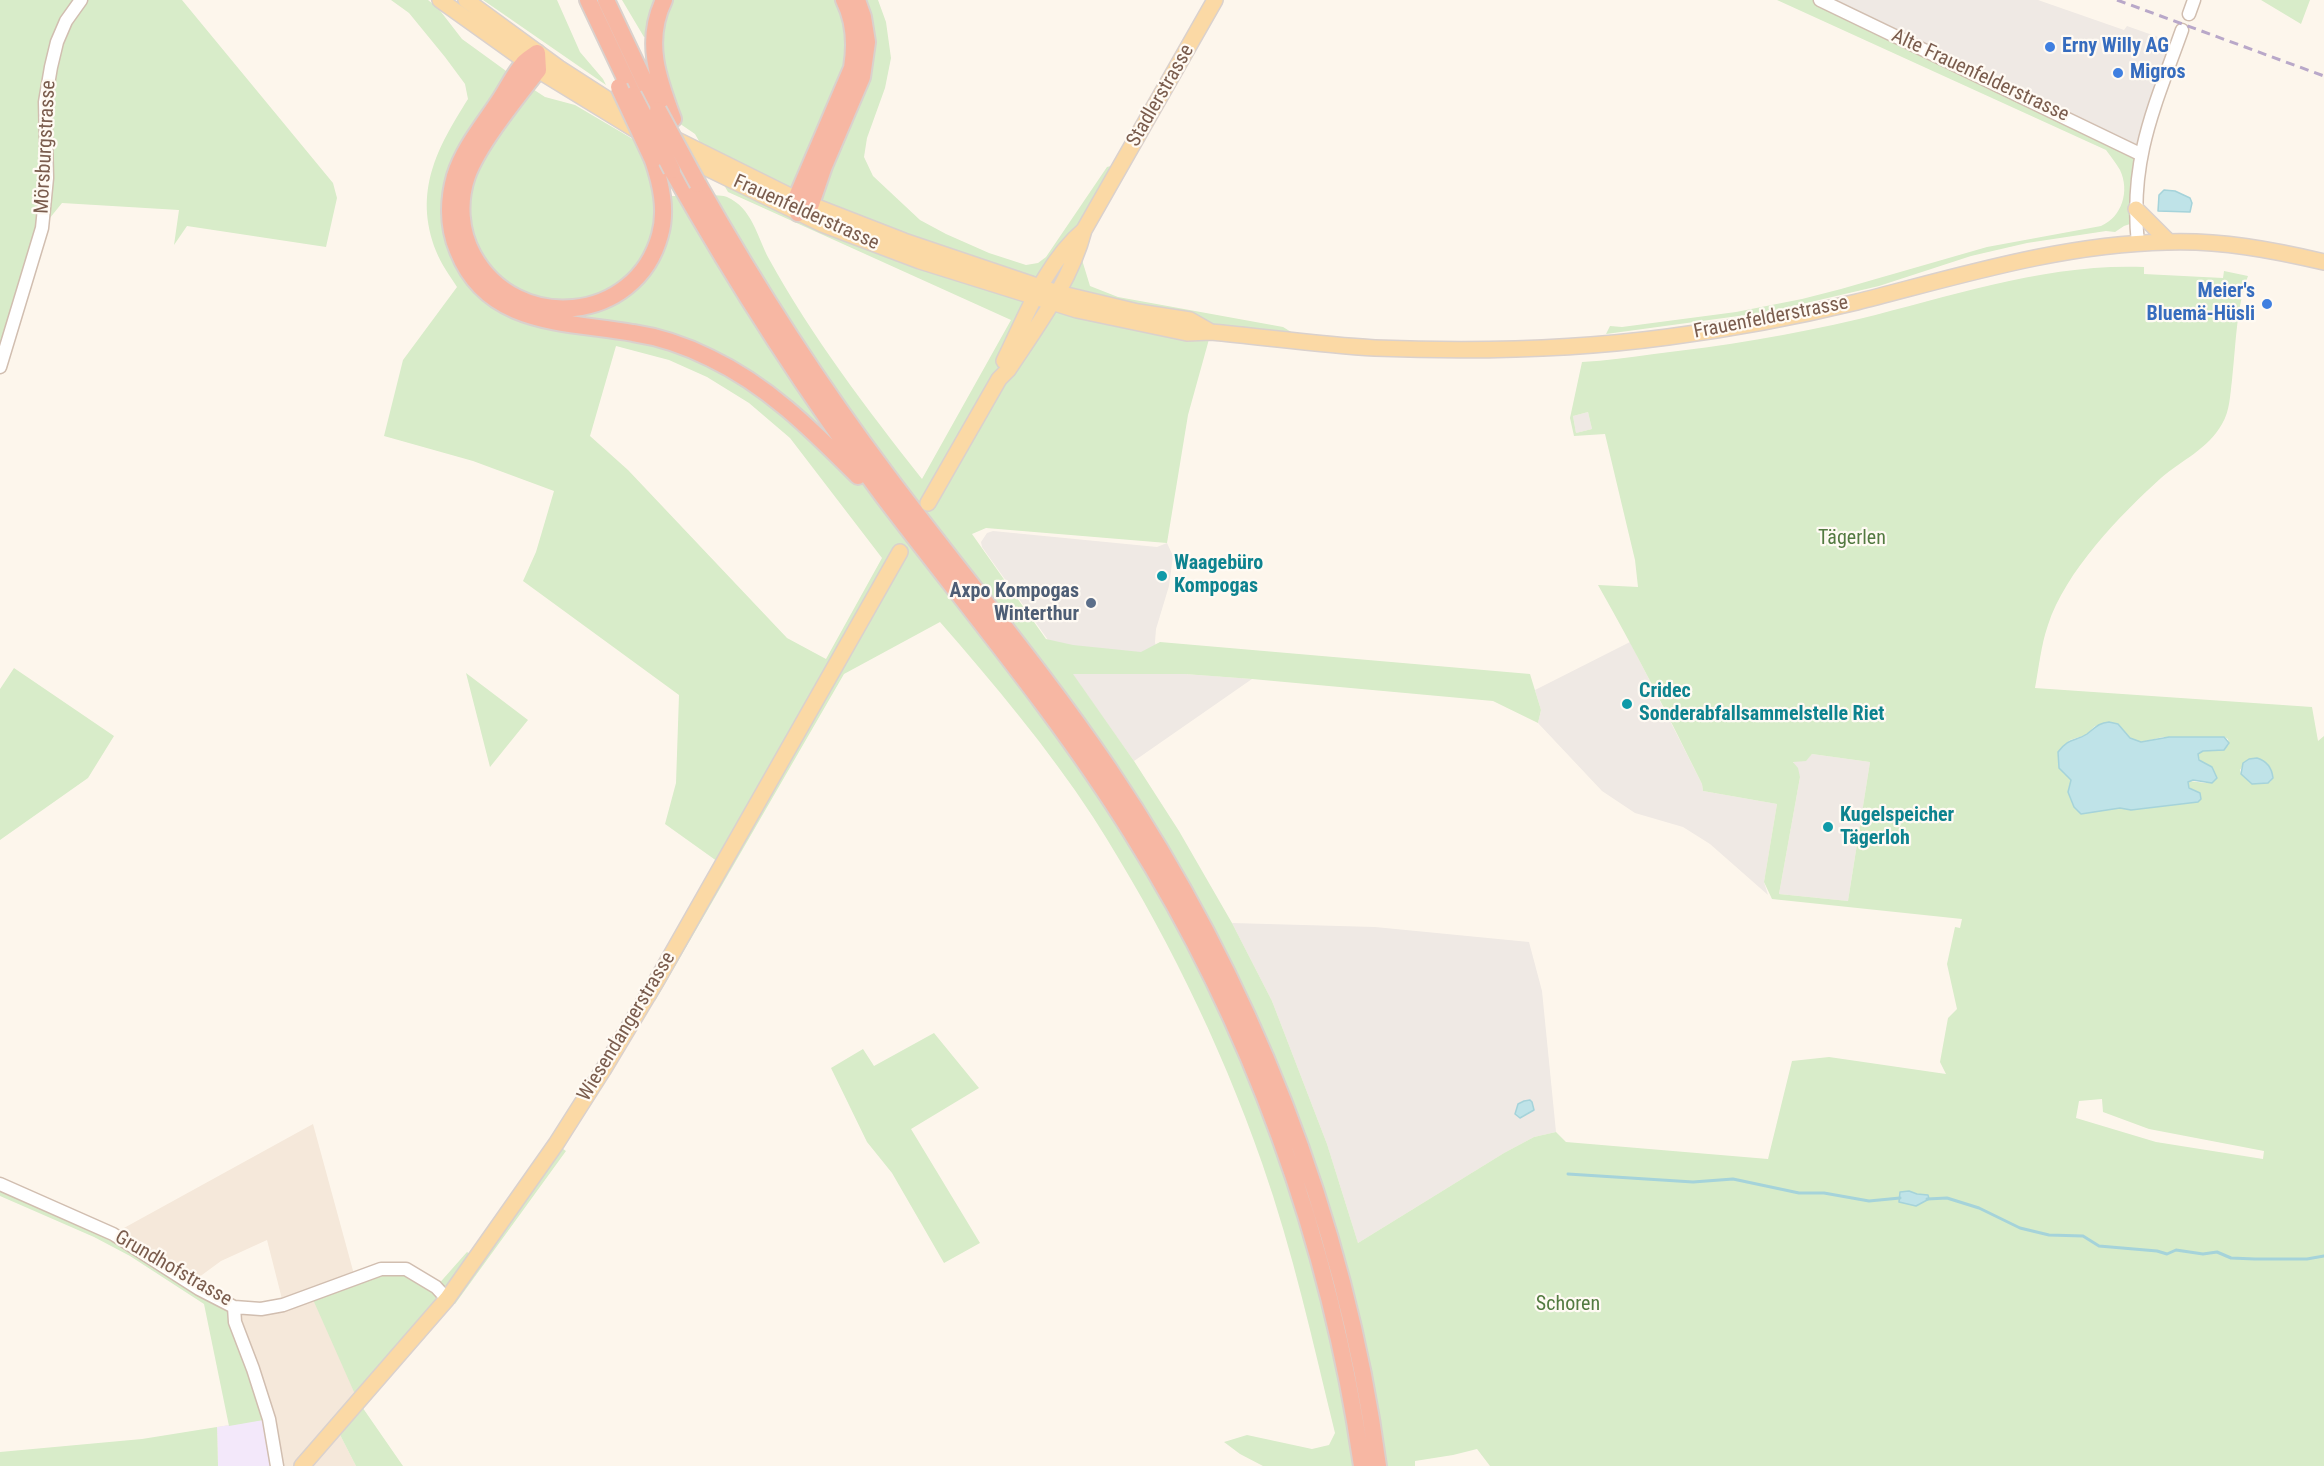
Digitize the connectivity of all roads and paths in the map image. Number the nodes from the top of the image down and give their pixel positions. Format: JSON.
{"nodes":[{"id":1,"x":81,"y":0,"type":"edge"},
{"id":2,"x":440,"y":0,"type":"edge"},
{"id":3,"x":466,"y":0,"type":"edge"},
{"id":4,"x":588,"y":0,"type":"edge"},
{"id":5,"x":606,"y":0,"type":"edge"},
{"id":6,"x":664,"y":0,"type":"edge"},
{"id":7,"x":844,"y":0,"type":"edge"},
{"id":8,"x":857,"y":0,"type":"edge"},
{"id":9,"x":1215,"y":0,"type":"edge"},
{"id":10,"x":1820,"y":0,"type":"edge"},
{"id":11,"x":2193,"y":0,"type":"edge"},
{"id":12,"x":2189,"y":14,"type":"dead end"},
{"id":13,"x":2182,"y":30,"type":"dead end"},
{"id":14,"x":533,"y":61,"type":"junction"},
{"id":15,"x":626,"y":91,"type":"junction"},
{"id":16,"x":666,"y":114,"type":"junction"},
{"id":17,"x":2140,"y":154,"type":"junction"},
{"id":18,"x":801,"y":205,"type":"junction"},
{"id":19,"x":2136,"y":208,"type":"junction"},
{"id":20,"x":1084,"y":230,"type":"junction"},
{"id":21,"x":2169,"y":242,"type":"junction"},
{"id":22,"x":2138,"y":244,"type":"junction"},
{"id":23,"x":2324,"y":262,"type":"edge"},
{"id":24,"x":1038,"y":292,"type":"junction"},
{"id":25,"x":1055,"y":298,"type":"junction"},
{"id":26,"x":0,"y":367,"type":"edge"},
{"id":27,"x":999,"y":379,"type":"junction"},
{"id":28,"x":928,"y":503,"type":"dead end"},
{"id":29,"x":903,"y":522,"type":"junction"},
{"id":30,"x":900,"y":552,"type":"dead end"},
{"id":31,"x":0,"y":1184,"type":"edge"},
{"id":32,"x":447,"y":1299,"type":"junction"},
{"id":33,"x":234,"y":1307,"type":"junction"},
{"id":34,"x":277,"y":1466,"type":"edge"},
{"id":35,"x":302,"y":1466,"type":"edge"},
{"id":36,"x":1362,"y":1466,"type":"edge"},
{"id":37,"x":1378,"y":1466,"type":"edge"}],
"edges":[{"from":1,"to":26,"type":"street","name":"Mörsburgstrasse"},
{"from":2,"to":14,"type":"main road","name":"Frauenfelderstrasse"},
{"from":3,"to":14,"type":"main road","name":"Frauenfelderstrasse"},
{"from":4,"to":15,"type":"highway"},
{"from":5,"to":16,"type":"highway"},
{"from":6,"to":16,"type":"highway"},
{"from":7,"to":18,"type":"highway"},
{"from":8,"to":18,"type":"highway"},
{"from":9,"to":20,"type":"main road","name":"Stadlerstrasse"},
{"from":10,"to":17,"type":"street","name":"Alte Frauenfelderstrasse"},
{"from":11,"to":12,"type":"street"},
{"from":13,"to":17,"type":"street"},
{"from":14,"to":15,"type":"highway","bridge":true},
{"from":14,"to":18,"type":"main road","name":"Frauenfelderstrasse"},
{"from":14,"to":29,"type":"highway"},
{"from":15,"to":29,"type":"highway","bridge":true},
{"from":16,"to":37,"type":"highway","bridge":true},
{"from":17,"to":19,"type":"street"},
{"from":18,"to":24,"type":"main road","name":"Frauenfelderstrasse"},
{"from":19,"to":21,"type":"main road"},
{"from":19,"to":22,"type":"street"},
{"from":20,"to":24,"type":"main road"},
{"from":20,"to":25,"type":"main road"},
{"from":21,"to":22,"type":"main road","name":"Frauenfelderstrasse"},
{"from":21,"to":23,"type":"main road","name":"Frauenfelderstrasse"},
{"from":22,"to":25,"type":"main road","name":"Frauenfelderstrasse"},
{"from":24,"to":25,"type":"main road","name":"Frauenfelderstrasse"},
{"from":24,"to":27,"type":"main road"},
{"from":25,"to":27,"type":"main road"},
{"from":27,"to":28,"type":"main road"},
{"from":29,"to":36,"type":"highway"},
{"from":30,"to":32,"type":"main road","name":"Wiesendangerstrasse"},
{"from":31,"to":33,"type":"street","name":"Grundhofstrasse"},
{"from":32,"to":33,"type":"street","name":"Grundhofstrasse"},
{"from":32,"to":35,"type":"main road","name":"Wiesendangerstrasse"},
{"from":33,"to":34,"type":"street"}]}
